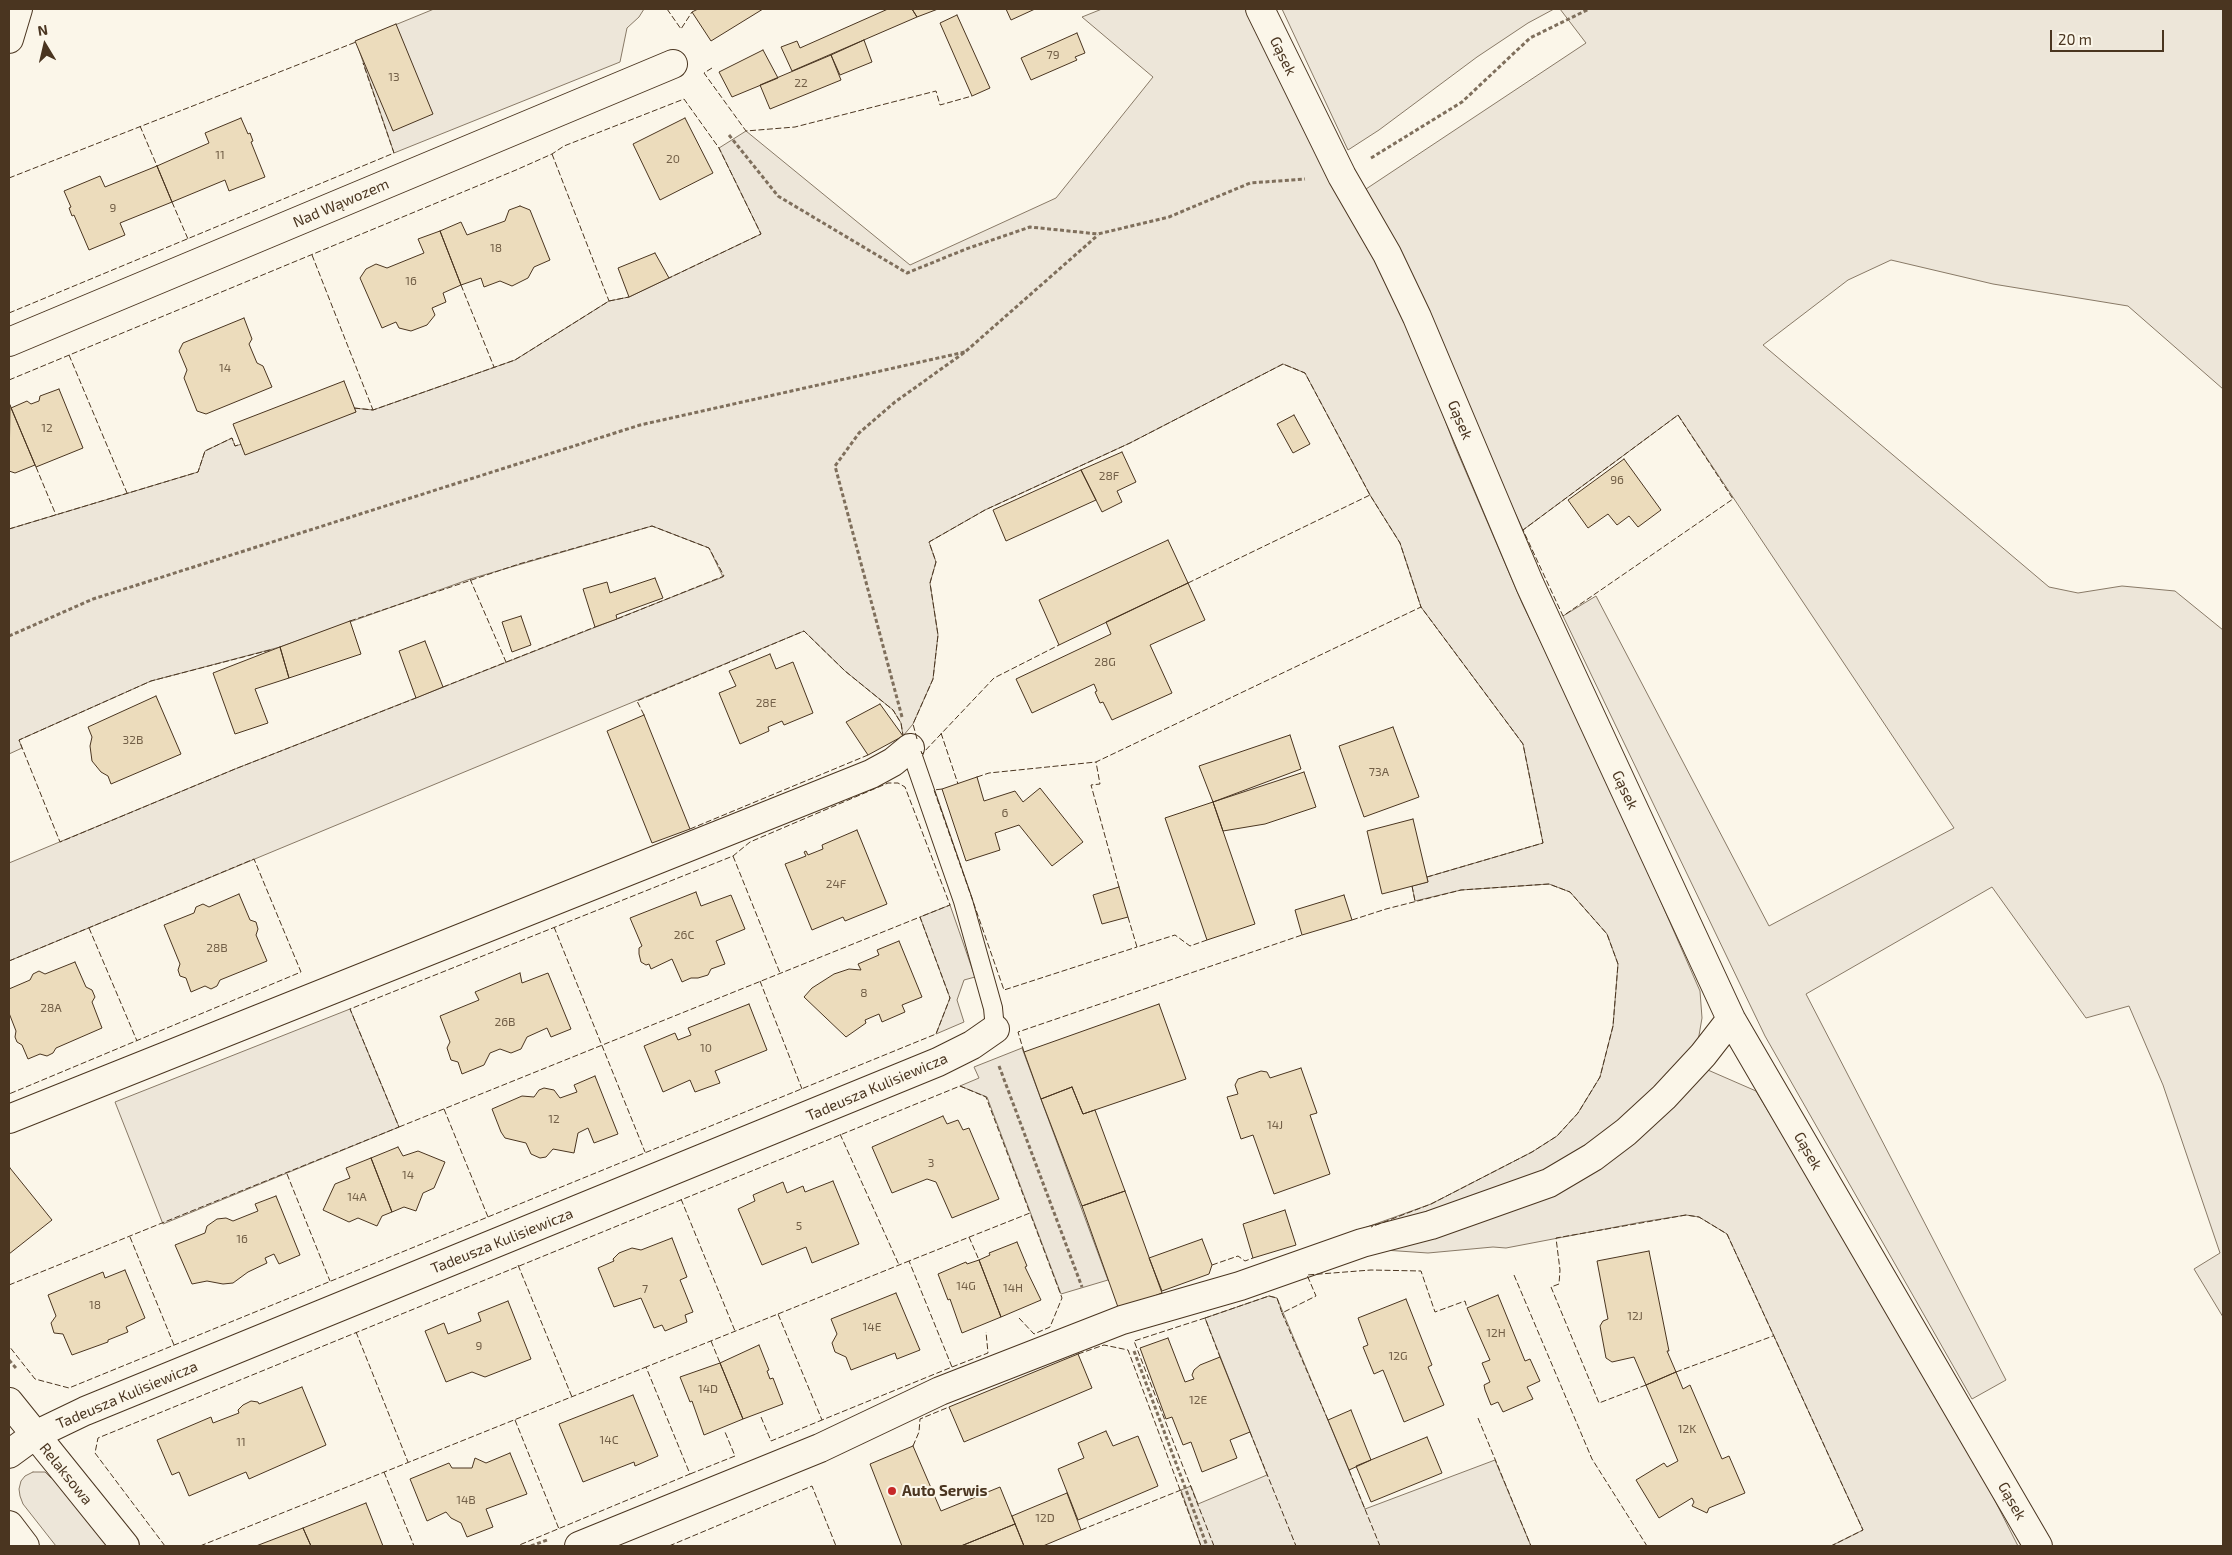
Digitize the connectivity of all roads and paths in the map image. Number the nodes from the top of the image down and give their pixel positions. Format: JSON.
{"nodes":[{"id":1,"x":18,"y":9,"type":"edge"},
{"id":2,"x":1260,"y":9,"type":"edge"},
{"id":3,"x":1589,"y":9,"type":"edge"},
{"id":4,"x":9,"y":39,"type":"edge"},
{"id":5,"x":673,"y":64,"type":"dead end"},
{"id":6,"x":730,"y":135,"type":"dead end"},
{"id":7,"x":1342,"y":176,"type":"junction"},
{"id":8,"x":1098,"y":234,"type":"junction"},
{"id":9,"x":9,"y":342,"type":"edge"},
{"id":10,"x":965,"y":352,"type":"junction"},
{"id":11,"x":9,"y":636,"type":"edge"},
{"id":12,"x":910,"y":748,"type":"junction"},
{"id":13,"x":1731,"y":1020,"type":"junction"},
{"id":14,"x":991,"y":1032,"type":"junction"},
{"id":15,"x":9,"y":1119,"type":"edge"},
{"id":16,"x":1082,"y":1287,"type":"dead end"},
{"id":17,"x":1122,"y":1320,"type":"junction"},
{"id":18,"x":9,"y":1402,"type":"edge"},
{"id":19,"x":35,"y":1435,"type":"junction"},
{"id":20,"x":9,"y":1454,"type":"edge"},
{"id":21,"x":9,"y":1525,"type":"edge"},
{"id":22,"x":26,"y":1546,"type":"edge"},
{"id":23,"x":125,"y":1546,"type":"edge"},
{"id":24,"x":579,"y":1546,"type":"edge"},
{"id":25,"x":1207,"y":1546,"type":"edge"},
{"id":26,"x":2038,"y":1546,"type":"edge"}],
"edges":[{"from":1,"to":4,"type":"street"},
{"from":2,"to":7,"type":"street","name":"Gąsek"},
{"from":3,"to":7,"type":"path"},
{"from":5,"to":9,"type":"street","name":"Nad Wąwozem"},
{"from":6,"to":8,"type":"path"},
{"from":7,"to":8,"type":"path"},
{"from":7,"to":13,"type":"street","name":"Gąsek"},
{"from":8,"to":10,"type":"path"},
{"from":10,"to":11,"type":"path"},
{"from":10,"to":12,"type":"path"},
{"from":12,"to":14,"type":"lane"},
{"from":12,"to":15,"type":"street"},
{"from":13,"to":17,"type":"street"},
{"from":13,"to":26,"type":"street","name":"Gąsek"},
{"from":14,"to":16,"type":"path"},
{"from":14,"to":19,"type":"street","name":"Tadeusza Kulisiewicza"},
{"from":17,"to":24,"type":"street"},
{"from":17,"to":25,"type":"path"},
{"from":18,"to":19,"type":"street","name":"Relaksowa"},
{"from":19,"to":20,"type":"street","name":"Tadeusza Kulisiewicza"},
{"from":19,"to":23,"type":"street","name":"Relaksowa"},
{"from":21,"to":22,"type":"street"}]}
